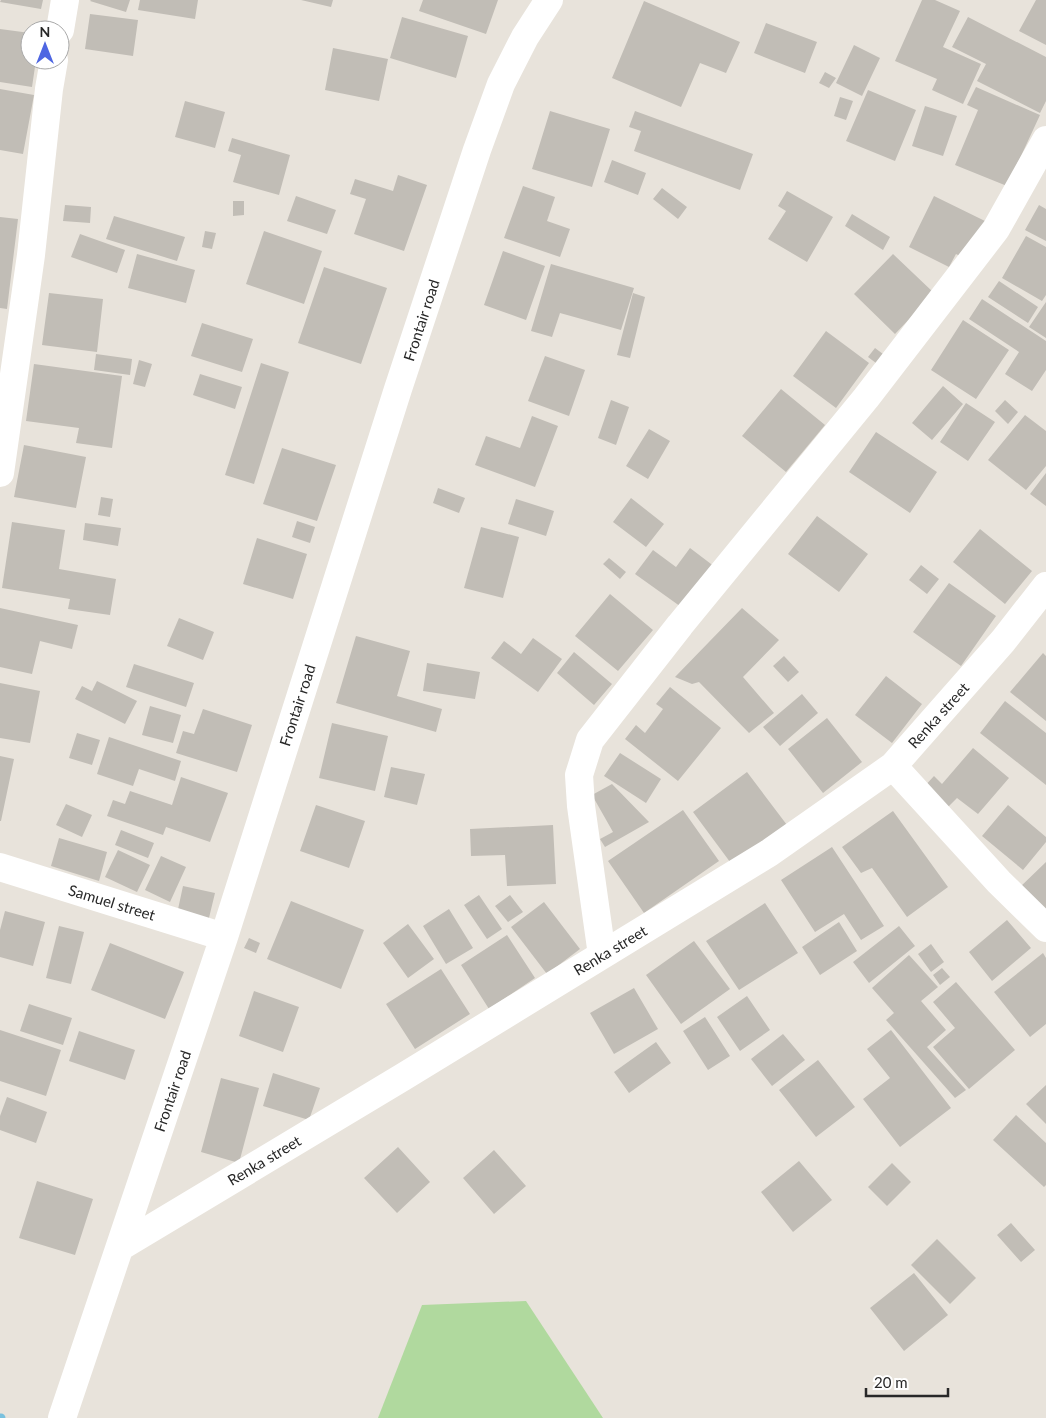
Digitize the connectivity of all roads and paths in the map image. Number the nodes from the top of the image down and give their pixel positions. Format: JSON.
{"nodes":[{"id":1,"x":65,"y":0,"type":"edge"},
{"id":2,"x":549,"y":0,"type":"edge"},
{"id":3,"x":62,"y":20,"type":"edge"},
{"id":4,"x":52,"y":70,"type":"edge"},
{"id":5,"x":1046,"y":140,"type":"edge"},
{"id":6,"x":0,"y":473,"type":"edge"},
{"id":7,"x":1046,"y":586,"type":"edge"},
{"id":8,"x":893,"y":766,"type":"junction"},
{"id":9,"x":0,"y":867,"type":"edge"},
{"id":10,"x":1046,"y":928,"type":"edge"},
{"id":11,"x":224,"y":937,"type":"junction"},
{"id":12,"x":602,"y":955,"type":"junction"},
{"id":13,"x":120,"y":1247,"type":"junction"},
{"id":14,"x":62,"y":1418,"type":"edge"}],
"edges":[{"from":1,"to":3,"type":"street"},
{"from":2,"to":11,"type":"street","name":"Frontair road"},
{"from":4,"to":6,"type":"street"},
{"from":5,"to":12,"type":"street"},
{"from":7,"to":8,"type":"street","name":"Renka street"},
{"from":8,"to":10,"type":"street"},
{"from":8,"to":12,"type":"street","name":"Renka street"},
{"from":9,"to":11,"type":"street","name":"Samuel street"},
{"from":11,"to":13,"type":"street","name":"Frontair road"},
{"from":12,"to":13,"type":"street","name":"Renka street"},
{"from":13,"to":14,"type":"street","name":"Frontair road"}]}
